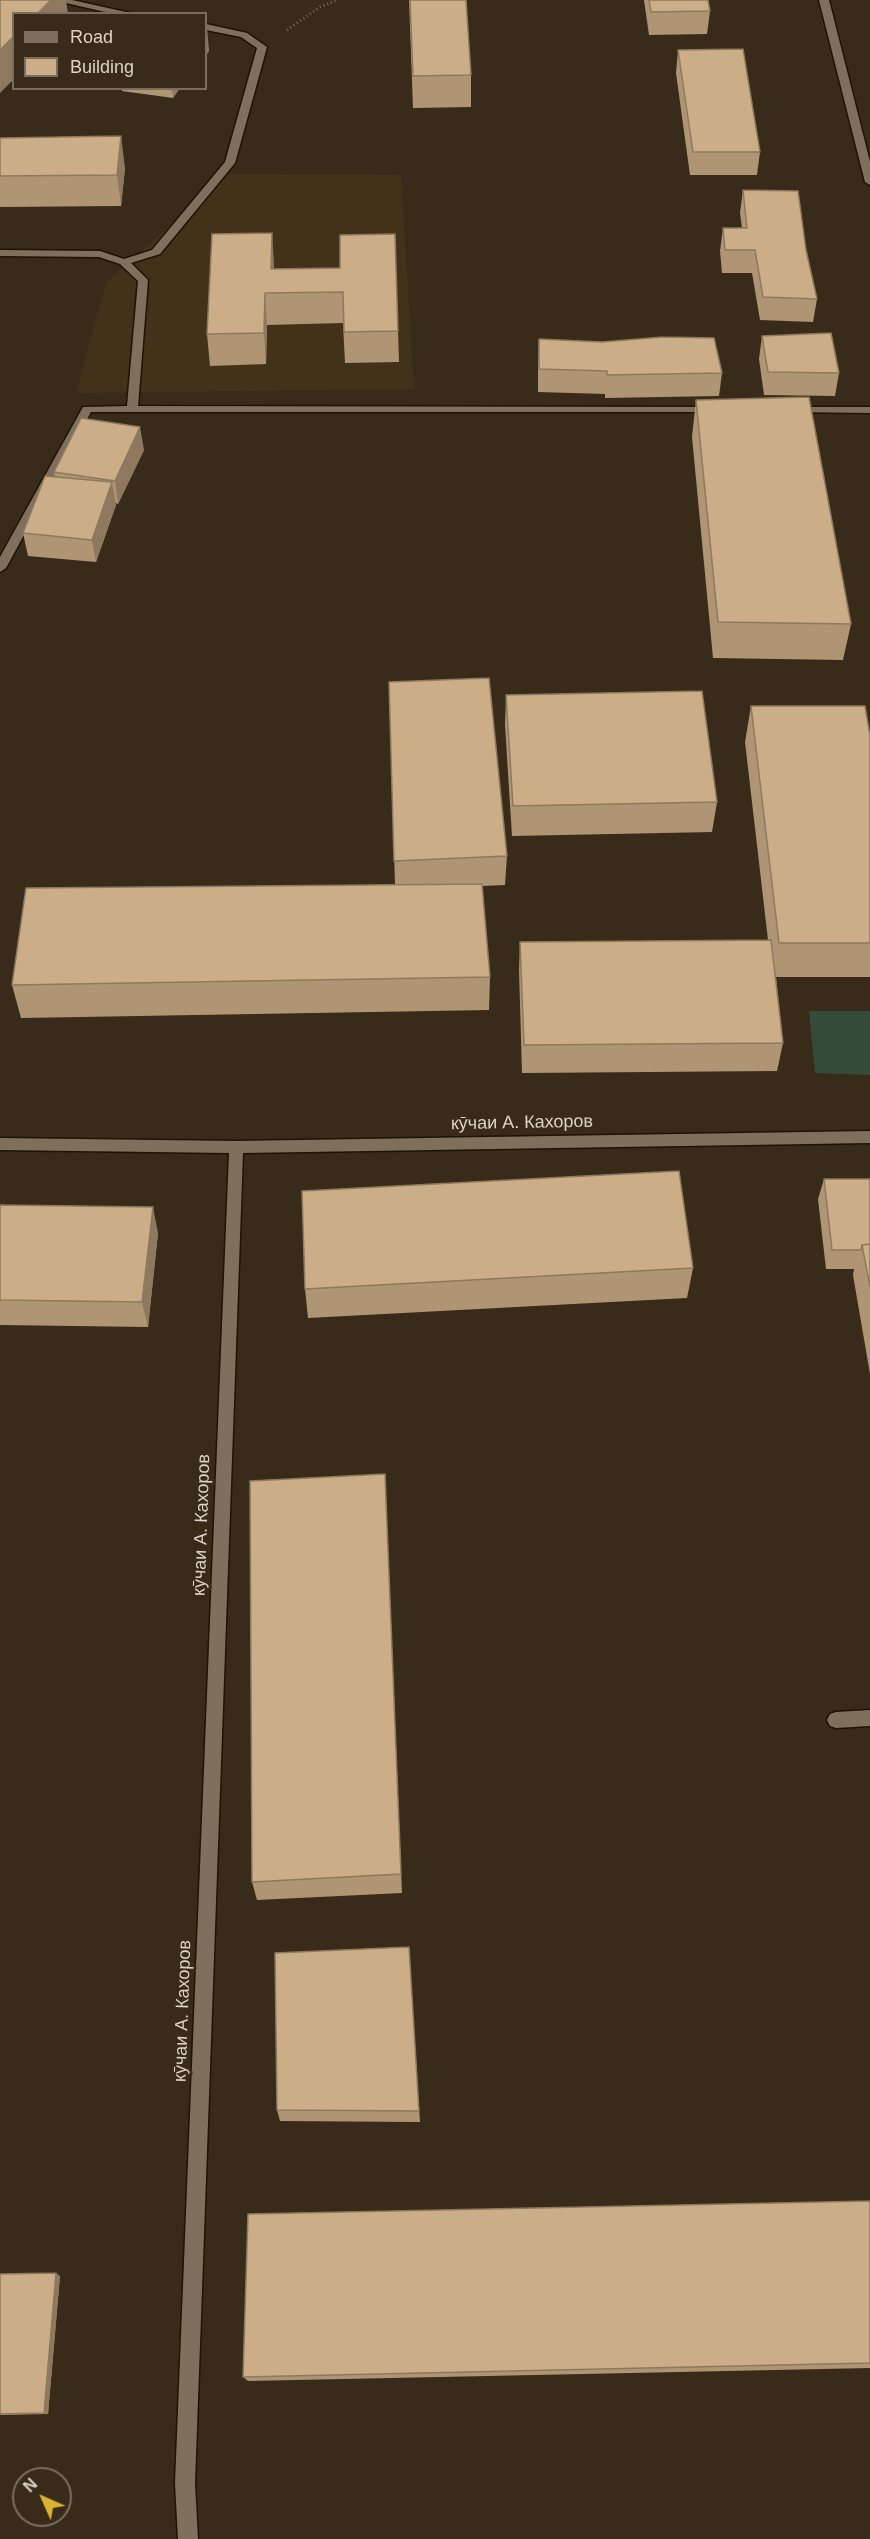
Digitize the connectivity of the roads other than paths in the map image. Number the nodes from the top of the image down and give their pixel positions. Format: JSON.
{"nodes":[{"id":1,"x":58,"y":0,"type":"edge"},
{"id":2,"x":824,"y":0,"type":"edge"},
{"id":3,"x":121,"y":12,"type":"edge"},
{"id":4,"x":207,"y":27,"type":"edge"},
{"id":5,"x":870,"y":182,"type":"edge"},
{"id":6,"x":0,"y":253,"type":"edge"},
{"id":7,"x":124,"y":262,"type":"junction"},
{"id":8,"x":132,"y":409,"type":"junction"},
{"id":9,"x":726,"y":410,"type":"edge"},
{"id":10,"x":786,"y":410,"type":"edge"},
{"id":11,"x":870,"y":410,"type":"edge"},
{"id":12,"x":0,"y":568,"type":"edge"},
{"id":13,"x":870,"y":1137,"type":"edge"},
{"id":14,"x":0,"y":1144,"type":"edge"},
{"id":15,"x":236,"y":1146,"type":"junction"},
{"id":16,"x":870,"y":1718,"type":"edge"},
{"id":17,"x":836,"y":1720,"type":"dead end"},
{"id":18,"x":188,"y":2539,"type":"edge"}],
"edges":[{"from":1,"to":3,"type":"street"},
{"from":2,"to":5,"type":"street"},
{"from":4,"to":7,"type":"street"},
{"from":6,"to":7,"type":"street"},
{"from":7,"to":8,"type":"street"},
{"from":8,"to":9,"type":"street"},
{"from":8,"to":12,"type":"street"},
{"from":10,"to":11,"type":"street"},
{"from":13,"to":15,"type":"street","name":"кӯчаи А. Кахоров"},
{"from":14,"to":15,"type":"street"},
{"from":15,"to":18,"type":"street","name":"кӯчаи А. Кахоров"},
{"from":16,"to":17,"type":"street"}]}
